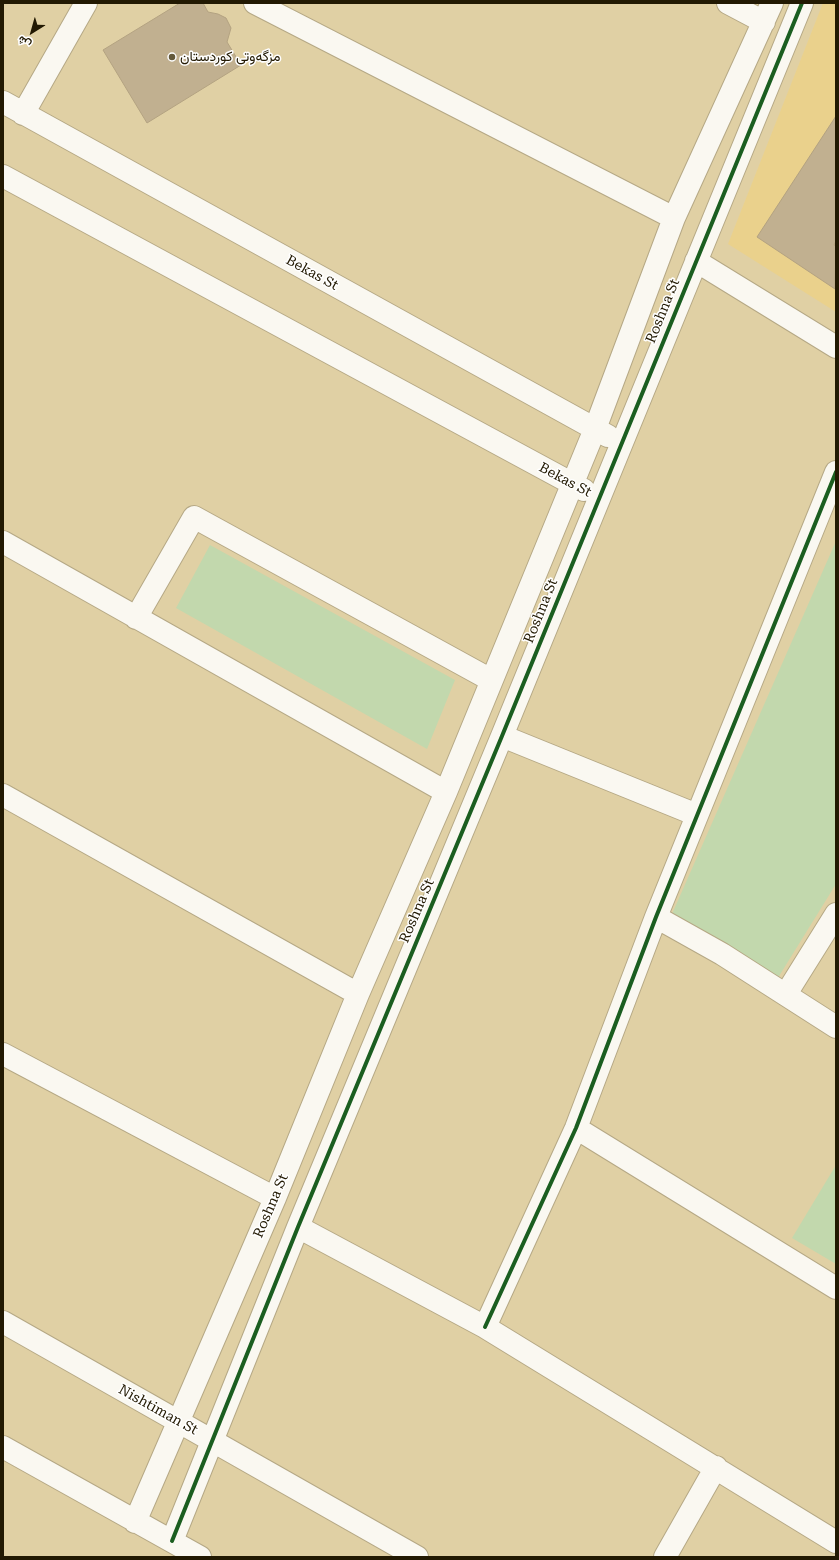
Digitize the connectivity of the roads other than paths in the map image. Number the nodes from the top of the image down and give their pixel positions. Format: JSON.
{"nodes":[{"id":1,"x":86,"y":3,"type":"edge"},
{"id":2,"x":255,"y":3,"type":"edge"},
{"id":3,"x":728,"y":3,"type":"edge"},
{"id":4,"x":802,"y":3,"type":"edge"},
{"id":5,"x":768,"y":13,"type":"edge"},
{"id":6,"x":3,"y":102,"type":"edge"},
{"id":7,"x":23,"y":114,"type":"junction"},
{"id":8,"x":3,"y":176,"type":"edge"},
{"id":9,"x":674,"y":218,"type":"junction"},
{"id":10,"x":696,"y":261,"type":"junction"},
{"id":11,"x":836,"y":347,"type":"edge"},
{"id":12,"x":595,"y":429,"type":"junction"},
{"id":13,"x":622,"y":443,"type":"junction"},
{"id":14,"x":836,"y":472,"type":"edge"},
{"id":15,"x":572,"y":484,"type":"junction"},
{"id":16,"x":599,"y":498,"type":"junction"},
{"id":17,"x":3,"y":542,"type":"edge"},
{"id":18,"x":136,"y":618,"type":"junction"},
{"id":19,"x":491,"y":680,"type":"junction"},
{"id":20,"x":502,"y":736,"type":"junction"},
{"id":21,"x":446,"y":792,"type":"junction"},
{"id":22,"x":3,"y":795,"type":"edge"},
{"id":23,"x":697,"y":815,"type":"junction"},
{"id":24,"x":836,"y":914,"type":"edge"},
{"id":25,"x":656,"y":917,"type":"junction"},
{"id":26,"x":358,"y":994,"type":"junction"},
{"id":27,"x":786,"y":994,"type":"junction"},
{"id":28,"x":836,"y":1027,"type":"edge"},
{"id":29,"x":3,"y":1054,"type":"edge"},
{"id":30,"x":576,"y":1128,"type":"junction"},
{"id":31,"x":274,"y":1198,"type":"junction"},
{"id":32,"x":298,"y":1227,"type":"junction"},
{"id":33,"x":836,"y":1288,"type":"edge"},
{"id":34,"x":3,"y":1322,"type":"edge"},
{"id":35,"x":485,"y":1327,"type":"junction"},
{"id":36,"x":178,"y":1422,"type":"junction"},
{"id":37,"x":213,"y":1441,"type":"junction"},
{"id":38,"x":3,"y":1447,"type":"edge"},
{"id":39,"x":716,"y":1467,"type":"junction"},
{"id":40,"x":135,"y":1522,"type":"junction"},
{"id":41,"x":172,"y":1541,"type":"junction"},
{"id":42,"x":836,"y":1542,"type":"edge"},
{"id":43,"x":200,"y":1557,"type":"edge"},
{"id":44,"x":417,"y":1557,"type":"edge"},
{"id":45,"x":665,"y":1557,"type":"edge"}],
"edges":[{"from":1,"to":7,"type":"street"},
{"from":2,"to":9,"type":"street"},
{"from":3,"to":5,"type":"street"},
{"from":4,"to":10,"type":"street","name":"Roshna St"},
{"from":5,"to":9,"type":"street","name":"Roshna St"},
{"from":6,"to":7,"type":"street","name":"Bekas St"},
{"from":7,"to":12,"type":"street","name":"Bekas St"},
{"from":8,"to":15,"type":"street","name":"Bekas St"},
{"from":9,"to":12,"type":"street","name":"Roshna St"},
{"from":10,"to":11,"type":"street"},
{"from":10,"to":13,"type":"street","name":"Roshna St"},
{"from":12,"to":13,"type":"street","name":"Bekas St"},
{"from":12,"to":15,"type":"street","name":"Roshna St"},
{"from":13,"to":16,"type":"street","name":"Roshna St"},
{"from":14,"to":23,"type":"street"},
{"from":15,"to":16,"type":"street","name":"Bekas St"},
{"from":15,"to":19,"type":"street","name":"Roshna St"},
{"from":16,"to":20,"type":"street","name":"Roshna St"},
{"from":17,"to":18,"type":"street"},
{"from":18,"to":19,"type":"street"},
{"from":18,"to":21,"type":"street"},
{"from":19,"to":21,"type":"street","name":"Roshna St"},
{"from":20,"to":23,"type":"street"},
{"from":20,"to":32,"type":"street","name":"Roshna St"},
{"from":21,"to":26,"type":"street","name":"Roshna St"},
{"from":22,"to":26,"type":"street"},
{"from":23,"to":25,"type":"street"},
{"from":24,"to":27,"type":"street"},
{"from":25,"to":27,"type":"street"},
{"from":25,"to":30,"type":"street"},
{"from":26,"to":31,"type":"street","name":"Roshna St"},
{"from":27,"to":28,"type":"street"},
{"from":29,"to":31,"type":"street"},
{"from":30,"to":33,"type":"street"},
{"from":30,"to":35,"type":"street"},
{"from":31,"to":36,"type":"street","name":"Roshna St"},
{"from":32,"to":35,"type":"street"},
{"from":32,"to":37,"type":"street","name":"Roshna St"},
{"from":34,"to":36,"type":"street","name":"Nishtiman St"},
{"from":35,"to":39,"type":"street"},
{"from":36,"to":37,"type":"street","name":"Nishtiman St"},
{"from":36,"to":40,"type":"street","name":"Roshna St"},
{"from":37,"to":41,"type":"street","name":"Roshna St"},
{"from":37,"to":44,"type":"street","name":"Nishtiman St"},
{"from":38,"to":40,"type":"street"},
{"from":39,"to":42,"type":"street"},
{"from":39,"to":45,"type":"street"},
{"from":40,"to":41,"type":"street"},
{"from":41,"to":43,"type":"street"}]}
